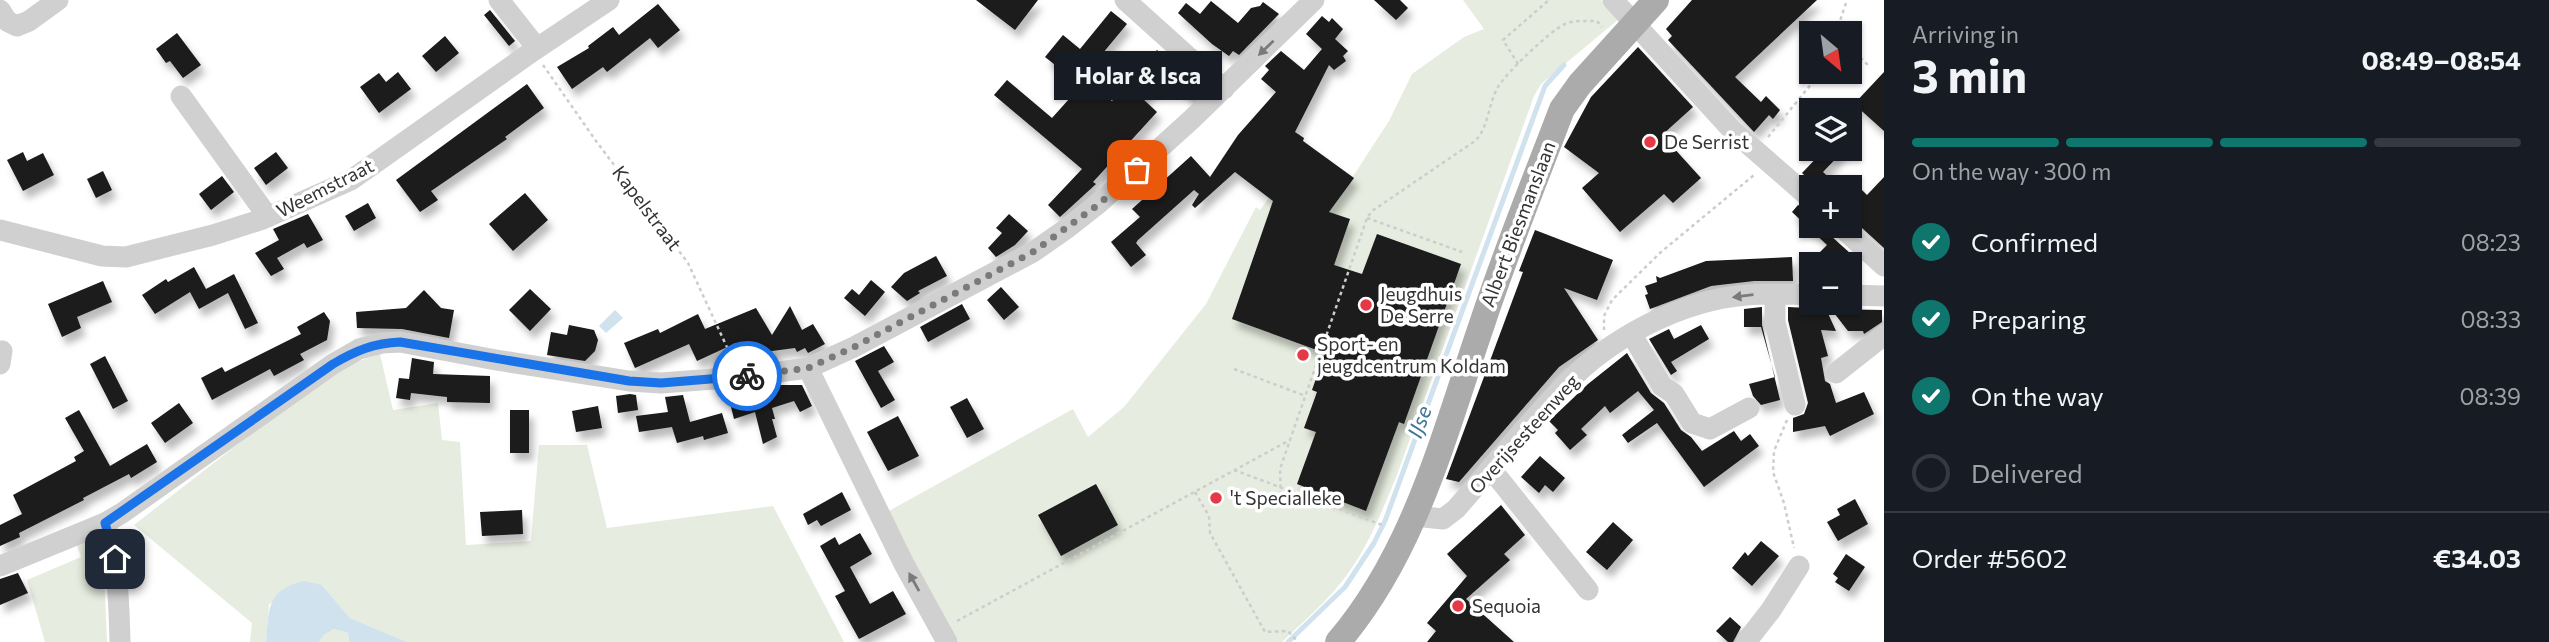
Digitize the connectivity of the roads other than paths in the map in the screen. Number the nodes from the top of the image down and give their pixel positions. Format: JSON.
{"nodes":[{"id":1,"x":58,"y":0,"type":"edge"},
{"id":2,"x":499,"y":0,"type":"edge"},
{"id":3,"x":609,"y":0,"type":"edge"},
{"id":4,"x":1125,"y":0,"type":"edge"},
{"id":5,"x":1314,"y":0,"type":"edge"},
{"id":6,"x":1613,"y":0,"type":"edge"},
{"id":7,"x":1656,"y":0,"type":"edge"},
{"id":8,"x":0,"y":10,"type":"edge"},
{"id":9,"x":1634,"y":23,"type":"junction"},
{"id":10,"x":535,"y":49,"type":"junction"},
{"id":11,"x":1224,"y":89,"type":"junction"},
{"id":12,"x":181,"y":96,"type":"dead end"},
{"id":13,"x":1799,"y":188,"type":"edge"},
{"id":14,"x":268,"y":217,"type":"junction"},
{"id":15,"x":0,"y":230,"type":"edge"},
{"id":16,"x":1853,"y":238,"type":"edge"},
{"id":17,"x":1884,"y":266,"type":"edge"},
{"id":18,"x":1775,"y":294,"type":"junction"},
{"id":19,"x":1799,"y":295,"type":"edge"},
{"id":20,"x":1862,"y":295,"type":"edge"},
{"id":21,"x":1884,"y":296,"type":"edge"},
{"id":22,"x":1632,"y":335,"type":"junction"},
{"id":23,"x":1884,"y":335,"type":"edge"},
{"id":24,"x":808,"y":368,"type":"junction"},
{"id":25,"x":1836,"y":373,"type":"dead end"},
{"id":26,"x":1795,"y":405,"type":"road end"},
{"id":27,"x":1749,"y":408,"type":"dead end"},
{"id":28,"x":1491,"y":469,"type":"junction"},
{"id":29,"x":1415,"y":516,"type":"junction"},
{"id":30,"x":105,"y":523,"type":"junction"},
{"id":31,"x":0,"y":566,"type":"edge"},
{"id":32,"x":1799,"y":566,"type":"road end"},
{"id":33,"x":1588,"y":590,"type":"dead end"},
{"id":34,"x":944,"y":636,"type":"edge"},
{"id":35,"x":120,"y":642,"type":"edge"},
{"id":36,"x":1338,"y":642,"type":"edge"},
{"id":37,"x":1746,"y":642,"type":"edge"}],
"edges":[{"from":1,"to":8,"type":"street"},
{"from":2,"to":10,"type":"street"},
{"from":3,"to":10,"type":"street","name":"Weemstraat"},
{"from":4,"to":11,"type":"street"},
{"from":5,"to":11,"type":"street","one_way":true},
{"from":6,"to":9,"type":"street"},
{"from":7,"to":9,"type":"main road","name":"Albert Biesmanslaan"},
{"from":9,"to":13,"type":"street"},
{"from":9,"to":29,"type":"main road","name":"Albert Biesmanslaan"},
{"from":10,"to":14,"type":"street","name":"Weemstraat"},
{"from":11,"to":24,"type":"street"},
{"from":12,"to":14,"type":"street"},
{"from":14,"to":15,"type":"street","name":"Weemstraat"},
{"from":16,"to":17,"type":"street"},
{"from":18,"to":19,"type":"street","name":"Overijsesteenweg"},
{"from":18,"to":22,"type":"street","name":"Overijsesteenweg","one_way":true},
{"from":18,"to":26,"type":"street"},
{"from":20,"to":21,"type":"street"},
{"from":22,"to":27,"type":"street"},
{"from":22,"to":28,"type":"street","name":"Overijsesteenweg"},
{"from":23,"to":25,"type":"street"},
{"from":24,"to":30,"type":"street"},
{"from":34,"to":24,"type":"street","one_way":true},
{"from":28,"to":29,"type":"street","name":"Overijsesteenweg"},
{"from":28,"to":33,"type":"street"},
{"from":29,"to":36,"type":"main road"},
{"from":30,"to":31,"type":"street"},
{"from":30,"to":35,"type":"street"},
{"from":32,"to":37,"type":"street"}]}
